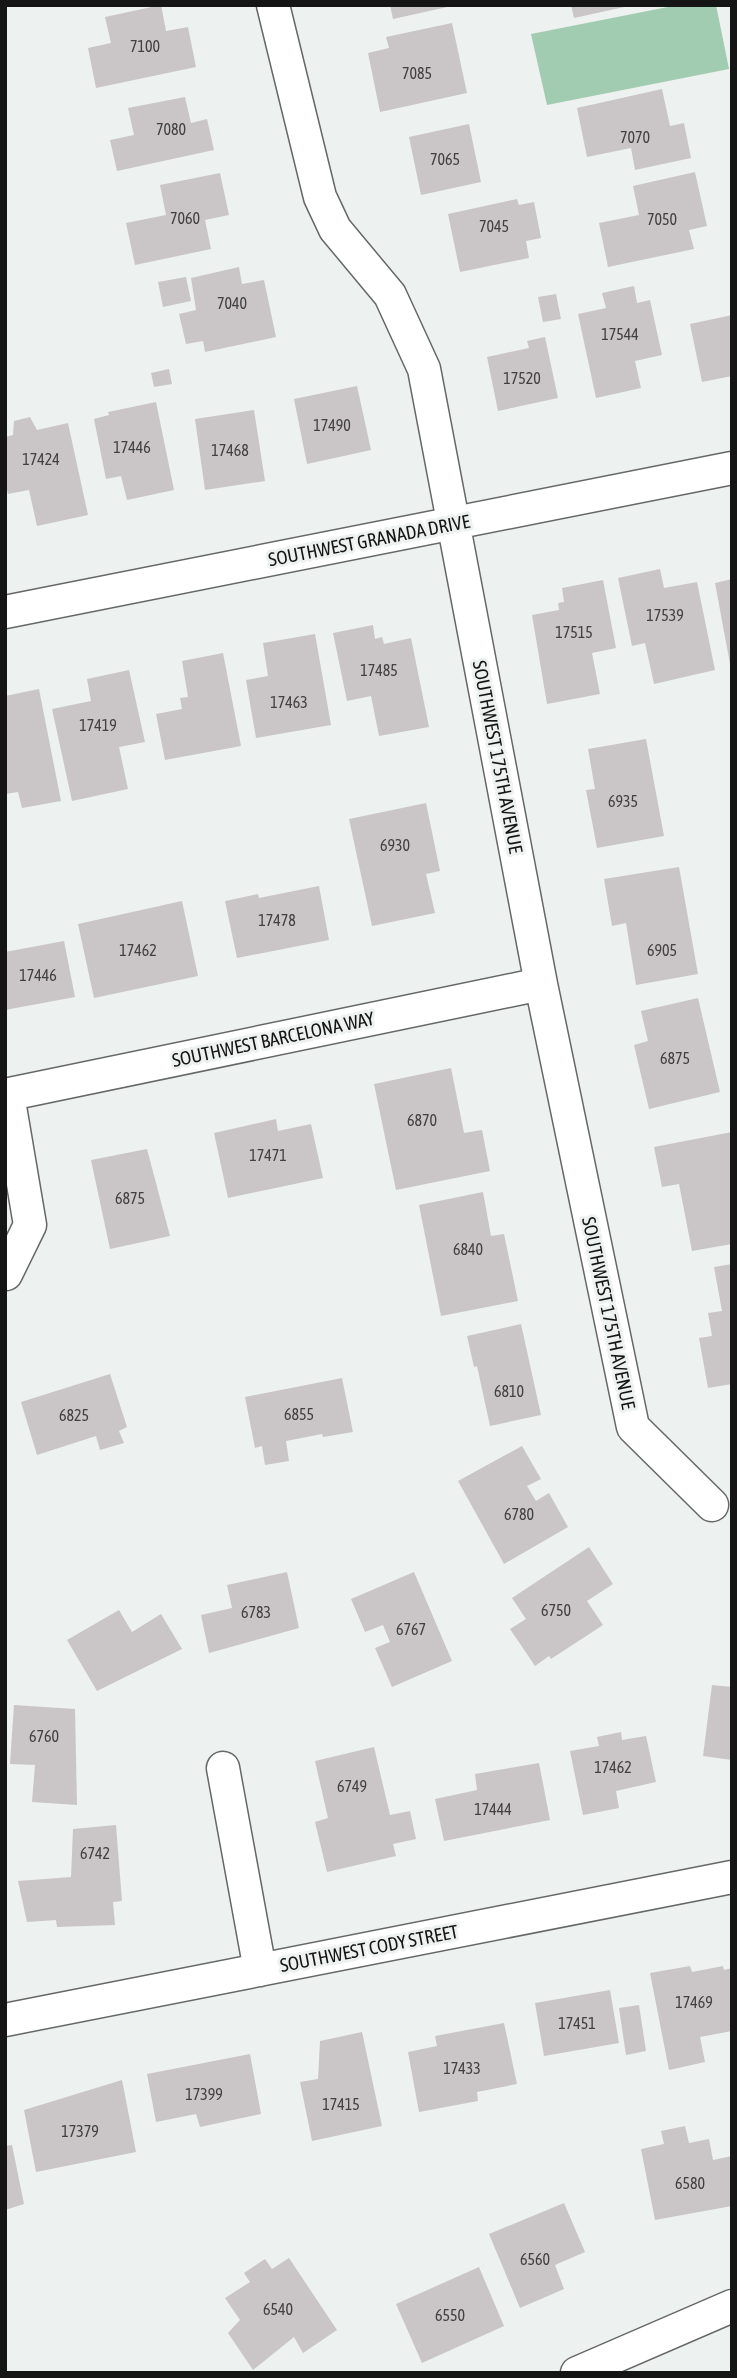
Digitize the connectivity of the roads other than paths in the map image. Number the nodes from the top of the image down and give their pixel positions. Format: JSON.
{"nodes":[{"id":1,"x":273,"y":5,"type":"edge"},
{"id":2,"x":732,"y":468,"type":"edge"},
{"id":3,"x":454,"y":524,"type":"junction"},
{"id":4,"x":5,"y":612,"type":"edge"},
{"id":5,"x":541,"y":984,"type":"junction"},
{"id":6,"x":7,"y":1095,"type":"edge"},
{"id":7,"x":6,"y":1274,"type":"edge"},
{"id":8,"x":712,"y":1505,"type":"dead end"},
{"id":9,"x":223,"y":1768,"type":"dead end"},
{"id":10,"x":732,"y":1877,"type":"edge"},
{"id":11,"x":260,"y":1970,"type":"junction"},
{"id":12,"x":5,"y":2020,"type":"edge"},
{"id":13,"x":732,"y":2306,"type":"edge"},
{"id":14,"x":577,"y":2373,"type":"edge"}],
"edges":[{"from":1,"to":3,"type":"street","name":"SOUTHWEST 175TH AVENUE"},
{"from":2,"to":3,"type":"street","name":"SOUTHWEST GRANADA DRIVE"},
{"from":3,"to":4,"type":"street","name":"SOUTHWEST GRANADA DRIVE"},
{"from":3,"to":5,"type":"street","name":"SOUTHWEST 175TH AVENUE"},
{"from":5,"to":6,"type":"street","name":"SOUTHWEST BARCELONA WAY"},
{"from":5,"to":8,"type":"street","name":"SOUTHWEST 175TH AVENUE"},
{"from":6,"to":7,"type":"street"},
{"from":9,"to":11,"type":"street"},
{"from":10,"to":11,"type":"street","name":"SOUTHWEST CODY STREET"},
{"from":11,"to":12,"type":"street","name":"SOUTHWEST CODY STREET"},
{"from":13,"to":14,"type":"street"}]}
